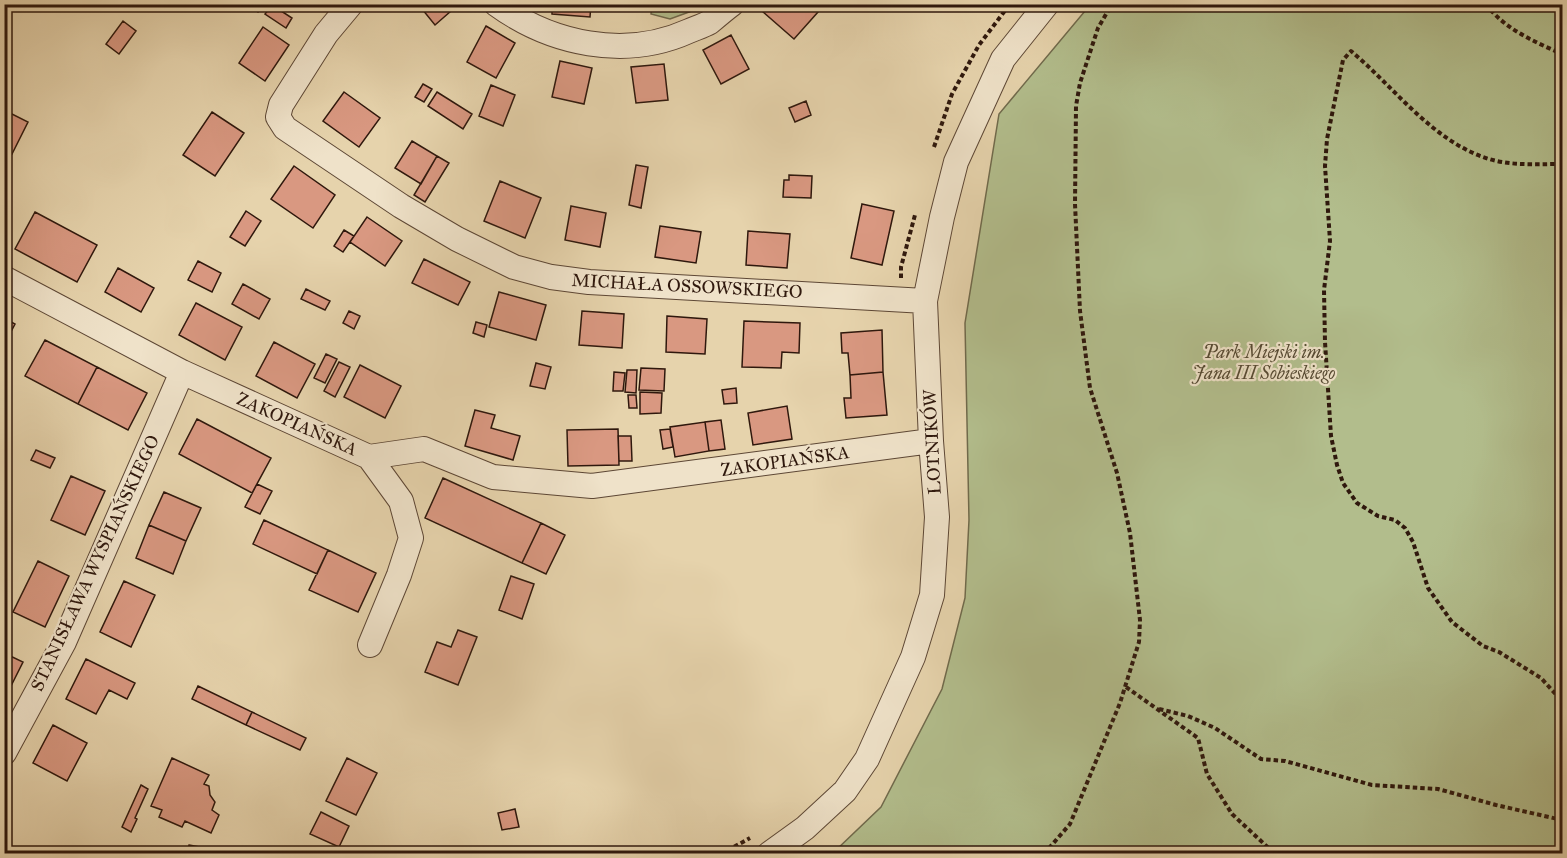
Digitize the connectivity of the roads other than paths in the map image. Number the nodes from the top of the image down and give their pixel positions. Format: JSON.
{"nodes":[{"id":1,"x":351,"y":4,"type":"edge"},
{"id":2,"x":496,"y":4,"type":"edge"},
{"id":3,"x":732,"y":4,"type":"edge"},
{"id":4,"x":1047,"y":4,"type":"edge"},
{"id":5,"x":4,"y":278,"type":"edge"},
{"id":6,"x":925,"y":301,"type":"junction"},
{"id":7,"x":182,"y":372,"type":"junction"},
{"id":8,"x":931,"y":441,"type":"junction"},
{"id":9,"x":369,"y":457,"type":"junction"},
{"id":10,"x":370,"y":645,"type":"dead end"},
{"id":11,"x":4,"y":753,"type":"edge"},
{"id":12,"x":769,"y":854,"type":"edge"}],
"edges":[{"from":1,"to":6,"type":"street","name":"MICHAŁA OSSOWSKIEGO"},
{"from":2,"to":3,"type":"street"},
{"from":4,"to":6,"type":"street","name":"LOTNIKÓW"},
{"from":5,"to":7,"type":"street","name":"ZAKOPIAŃSKA"},
{"from":6,"to":8,"type":"street","name":"LOTNIKÓW"},
{"from":7,"to":9,"type":"street","name":"ZAKOPIAŃSKA"},
{"from":7,"to":11,"type":"street","name":"STANISŁAWA WYSPIAŃSKIEGO"},
{"from":8,"to":9,"type":"street","name":"ZAKOPIAŃSKA"},
{"from":8,"to":12,"type":"street","name":"LOTNIKÓW"},
{"from":9,"to":10,"type":"street"}]}
